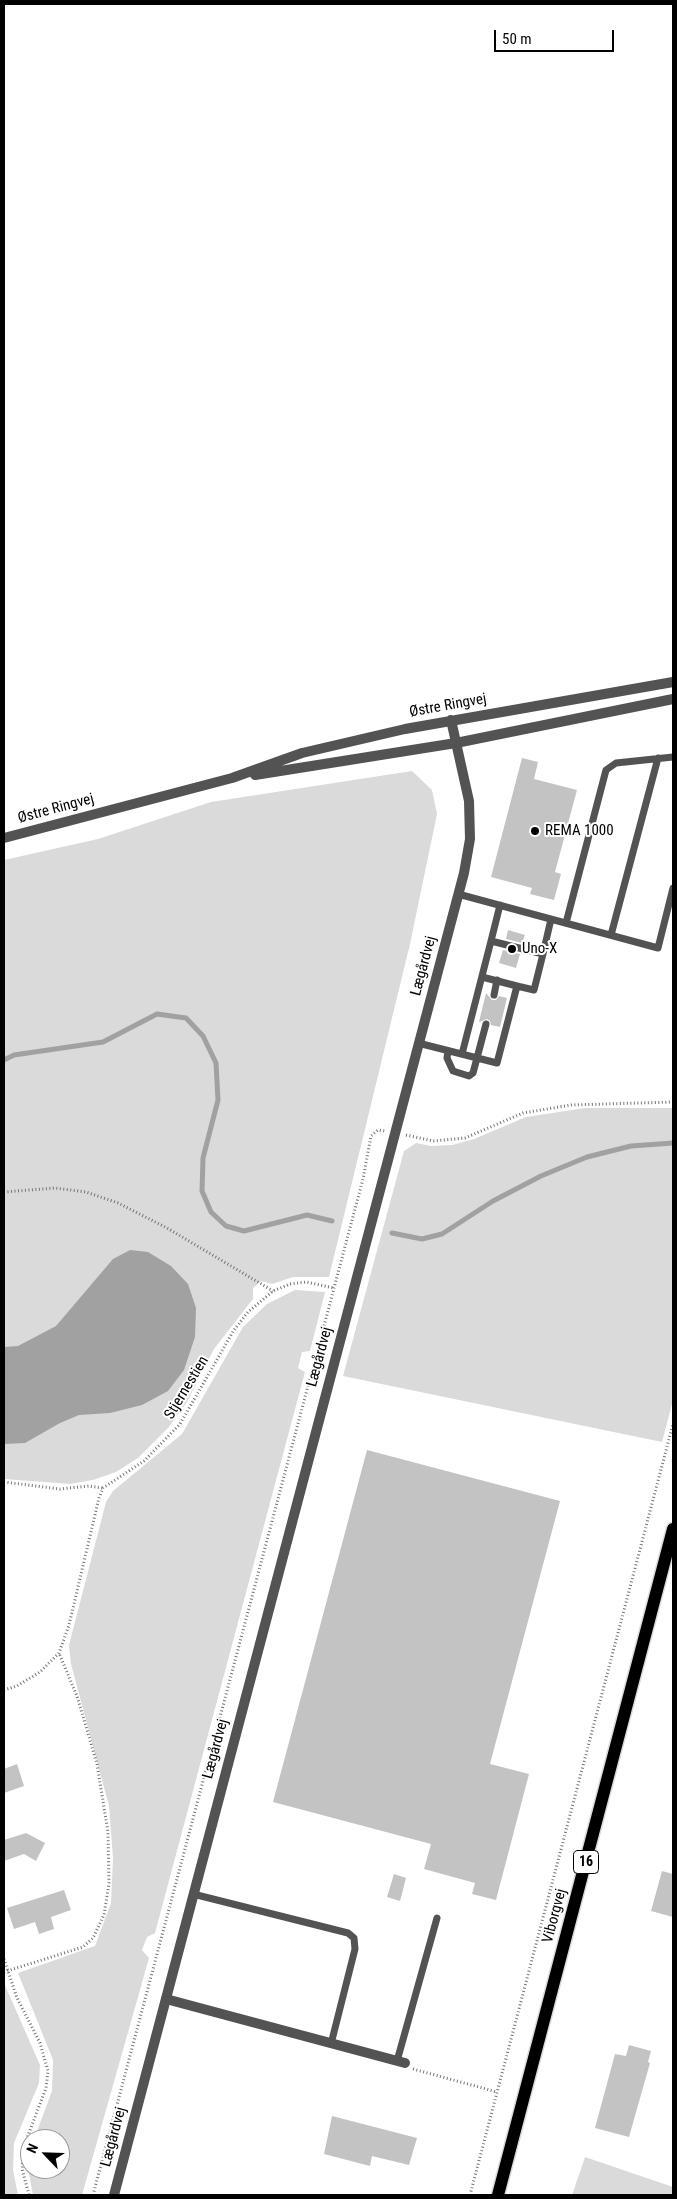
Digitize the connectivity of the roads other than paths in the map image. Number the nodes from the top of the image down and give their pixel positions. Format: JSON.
{"nodes":[{"id":1,"x":673,"y":682,"type":"edge"},
{"id":2,"x":673,"y":699,"type":"edge"},
{"id":3,"x":451,"y":720,"type":"junction"},
{"id":4,"x":456,"y":743,"type":"junction"},
{"id":5,"x":673,"y":757,"type":"edge"},
{"id":6,"x":658,"y":758,"type":"junction"},
{"id":7,"x":232,"y":778,"type":"junction"},
{"id":8,"x":4,"y":838,"type":"edge"},
{"id":9,"x":673,"y":888,"type":"edge"},
{"id":10,"x":458,"y":894,"type":"junction"},
{"id":11,"x":500,"y":905,"type":"junction"},
{"id":12,"x":551,"y":920,"type":"junction"},
{"id":13,"x":566,"y":923,"type":"junction"},
{"id":14,"x":611,"y":935,"type":"junction"},
{"id":15,"x":491,"y":941,"type":"junction"},
{"id":16,"x":543,"y":954,"type":"junction"},
{"id":17,"x":482,"y":977,"type":"junction"},
{"id":18,"x":497,"y":980,"type":"junction"},
{"id":19,"x":517,"y":986,"type":"junction"},
{"id":20,"x":494,"y":995,"type":"dead end"},
{"id":21,"x":486,"y":1024,"type":"dead end"},
{"id":22,"x":418,"y":1043,"type":"junction"},
{"id":23,"x":448,"y":1051,"type":"junction"},
{"id":24,"x":462,"y":1054,"type":"junction"},
{"id":25,"x":476,"y":1058,"type":"junction"},
{"id":26,"x":673,"y":1530,"type":"edge"},
{"id":27,"x":193,"y":1894,"type":"junction"},
{"id":28,"x":437,"y":1918,"type":"dead end"},
{"id":29,"x":166,"y":1999,"type":"junction"},
{"id":30,"x":331,"y":2044,"type":"junction"},
{"id":31,"x":401,"y":2062,"type":"joint"},
{"id":32,"x":114,"y":2195,"type":"edge"},
{"id":33,"x":498,"y":2195,"type":"edge"}],
"edges":[{"from":1,"to":3,"type":"street","name":"Østre Ringvej"},
{"from":2,"to":4,"type":"street","name":"Østre Ringvej"},
{"from":3,"to":4,"type":"street","name":"Lægårdvej"},
{"from":3,"to":7,"type":"street","name":"Østre Ringvej"},
{"from":4,"to":7,"type":"street","name":"Østre Ringvej"},
{"from":4,"to":10,"type":"street","name":"Lægårdvej"},
{"from":5,"to":6,"type":"lane"},
{"from":6,"to":13,"type":"lane"},
{"from":6,"to":14,"type":"lane"},
{"from":7,"to":8,"type":"street","name":"Østre Ringvej"},
{"from":9,"to":14,"type":"lane"},
{"from":10,"to":11,"type":"lane"},
{"from":10,"to":22,"type":"street","name":"Lægårdvej"},
{"from":11,"to":12,"type":"lane"},
{"from":11,"to":15,"type":"lane"},
{"from":12,"to":13,"type":"lane"},
{"from":12,"to":16,"type":"lane"},
{"from":13,"to":14,"type":"lane"},
{"from":15,"to":16,"type":"lane"},
{"from":15,"to":17,"type":"lane"},
{"from":16,"to":19,"type":"lane"},
{"from":17,"to":18,"type":"lane"},
{"from":17,"to":24,"type":"lane"},
{"from":18,"to":19,"type":"lane"},
{"from":18,"to":20,"type":"lane"},
{"from":19,"to":25,"type":"lane"},
{"from":21,"to":25,"type":"lane"},
{"from":22,"to":23,"type":"lane"},
{"from":22,"to":27,"type":"street","name":"Lægårdvej"},
{"from":23,"to":24,"type":"lane"},
{"from":23,"to":25,"type":"lane"},
{"from":24,"to":25,"type":"lane"},
{"from":26,"to":33,"type":"main road","name":"Viborgvej","number":"16"},
{"from":27,"to":29,"type":"street","name":"Lægårdvej"},
{"from":27,"to":30,"type":"lane"},
{"from":28,"to":31,"type":"lane"},
{"from":29,"to":30,"type":"street"},
{"from":29,"to":32,"type":"street","name":"Lægårdvej"},
{"from":30,"to":31,"type":"street"}]}
